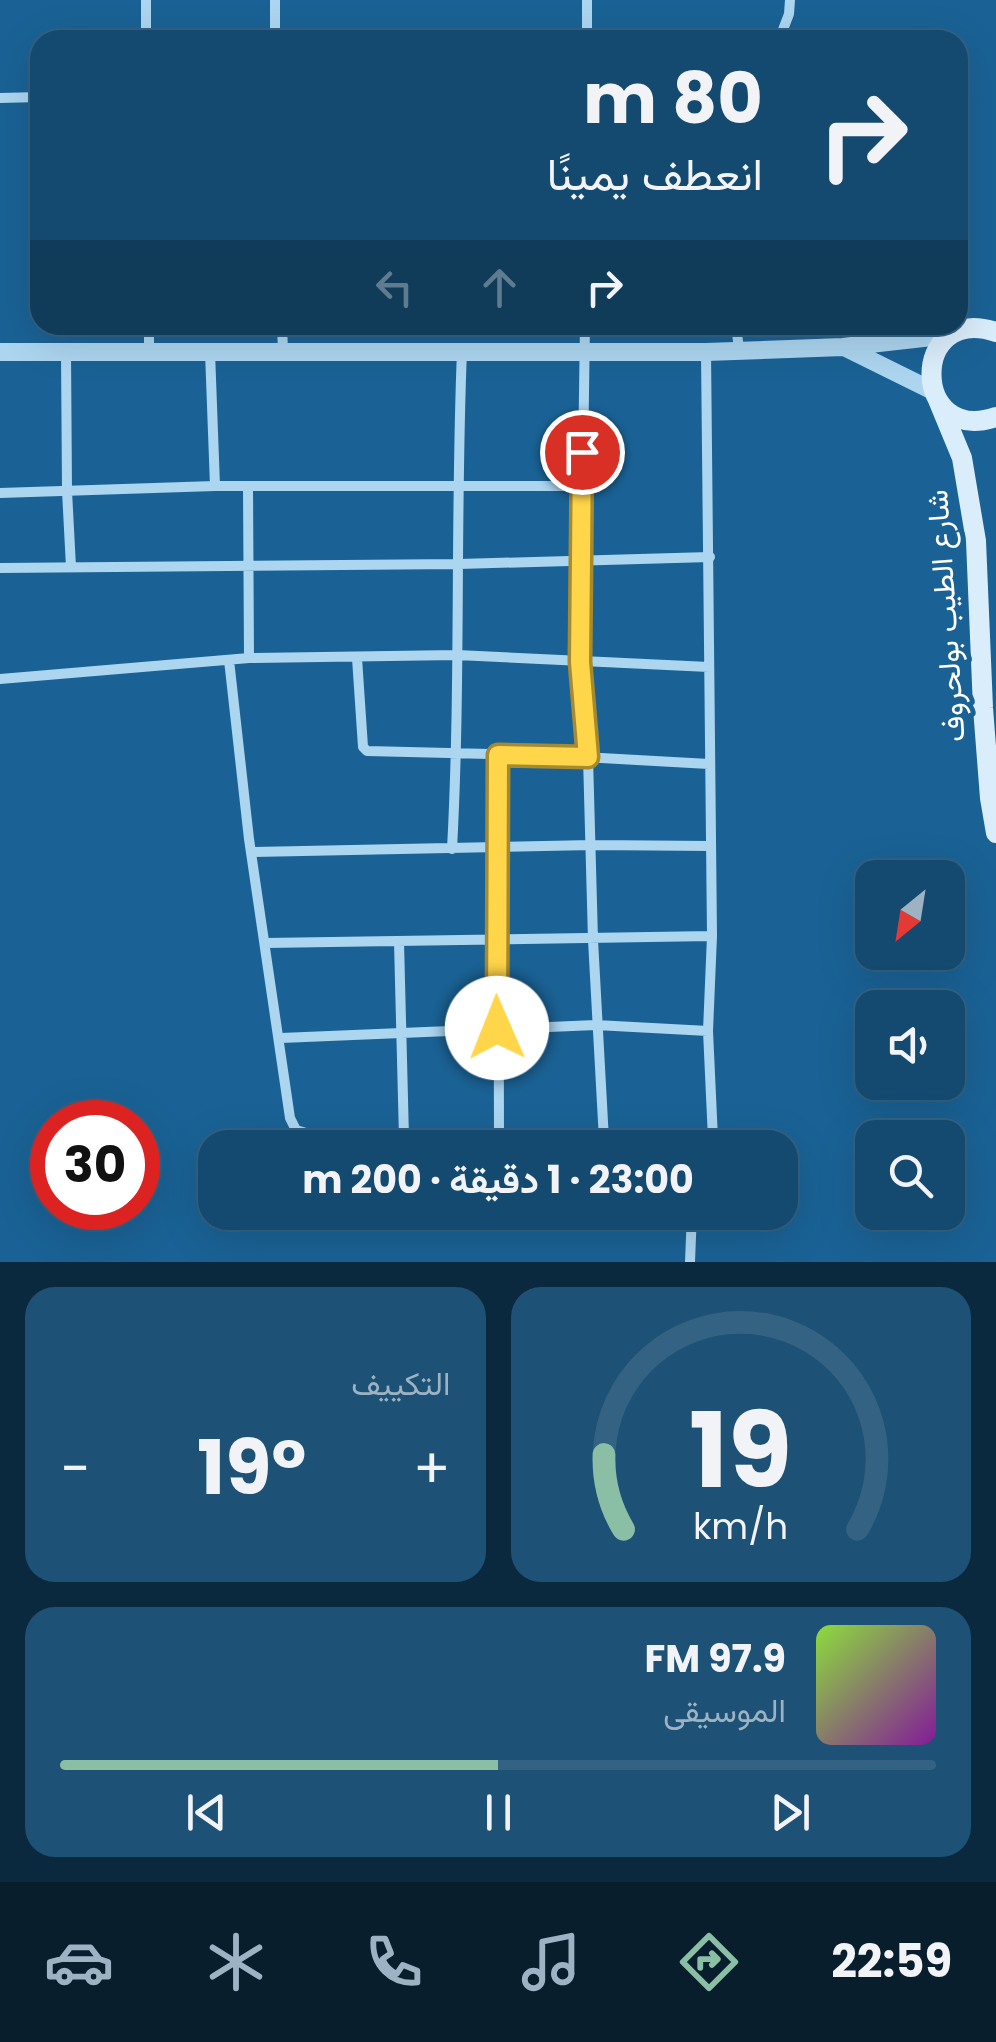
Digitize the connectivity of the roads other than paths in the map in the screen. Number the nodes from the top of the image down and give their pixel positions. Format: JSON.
{"nodes":[{"id":1,"x":146,"y":0,"type":"edge"},
{"id":2,"x":274,"y":0,"type":"edge"},
{"id":3,"x":587,"y":0,"type":"edge"},
{"id":4,"x":790,"y":0,"type":"edge"},
{"id":5,"x":146,"y":30,"type":"edge"},
{"id":6,"x":275,"y":30,"type":"edge"},
{"id":7,"x":587,"y":30,"type":"edge"},
{"id":8,"x":782,"y":30,"type":"edge"},
{"id":9,"x":30,"y":97,"type":"edge"},
{"id":10,"x":0,"y":98,"type":"edge"},
{"id":11,"x":996,"y":314,"type":"edge"},
{"id":12,"x":968,"y":327,"type":"edge"},
{"id":13,"x":968,"y":330,"type":"edge"},
{"id":14,"x":996,"y":332,"type":"edge"},
{"id":15,"x":149,"y":335,"type":"edge"},
{"id":16,"x":282,"y":335,"type":"edge"},
{"id":17,"x":586,"y":335,"type":"edge"},
{"id":18,"x":737,"y":335,"type":"edge"},
{"id":19,"x":934,"y":335,"type":"edge"},
{"id":20,"x":953,"y":335,"type":"edge"},
{"id":21,"x":844,"y":347,"type":"junction"},
{"id":22,"x":585,"y":350,"type":"junction"},
{"id":23,"x":739,"y":350,"type":"junction"},
{"id":24,"x":462,"y":351,"type":"junction"},
{"id":25,"x":0,"y":352,"type":"edge"},
{"id":26,"x":66,"y":352,"type":"junction"},
{"id":27,"x":149,"y":352,"type":"junction"},
{"id":28,"x":210,"y":352,"type":"junction"},
{"id":29,"x":283,"y":352,"type":"junction"},
{"id":30,"x":706,"y":352,"type":"junction"},
{"id":31,"x":935,"y":396,"type":"junction"},
{"id":32,"x":996,"y":417,"type":"edge"},
{"id":33,"x":215,"y":486,"type":"junction"},
{"id":34,"x":248,"y":486,"type":"junction"},
{"id":35,"x":581,"y":486,"type":"junction"},
{"id":36,"x":456,"y":488,"type":"junction"},
{"id":37,"x":66,"y":491,"type":"junction"},
{"id":38,"x":0,"y":493,"type":"edge"},
{"id":39,"x":710,"y":557,"type":"junction"},
{"id":40,"x":580,"y":558,"type":"junction"},
{"id":41,"x":248,"y":564,"type":"junction"},
{"id":42,"x":459,"y":564,"type":"junction"},
{"id":43,"x":71,"y":567,"type":"junction"},
{"id":44,"x":0,"y":568,"type":"edge"},
{"id":45,"x":457,"y":655,"type":"junction"},
{"id":46,"x":249,"y":658,"type":"junction"},
{"id":47,"x":357,"y":658,"type":"junction"},
{"id":48,"x":229,"y":660,"type":"junction"},
{"id":49,"x":580,"y":662,"type":"junction"},
{"id":50,"x":709,"y":667,"type":"junction"},
{"id":51,"x":0,"y":679,"type":"edge"},
{"id":52,"x":457,"y":753,"type":"junction"},
{"id":53,"x":498,"y":755,"type":"junction"},
{"id":54,"x":588,"y":757,"type":"junction"},
{"id":55,"x":708,"y":764,"type":"junction"},
{"id":56,"x":996,"y":833,"type":"edge"},
{"id":57,"x":592,"y":845,"type":"junction"},
{"id":58,"x":710,"y":846,"type":"junction"},
{"id":59,"x":497,"y":848,"type":"junction"},
{"id":60,"x":452,"y":849,"type":"junction"},
{"id":61,"x":251,"y":852,"type":"junction"},
{"id":62,"x":712,"y":936,"type":"junction"},
{"id":63,"x":593,"y":940,"type":"junction"},
{"id":64,"x":399,"y":942,"type":"junction"},
{"id":65,"x":496,"y":942,"type":"junction"},
{"id":66,"x":266,"y":943,"type":"junction"},
{"id":67,"x":596,"y":1024,"type":"junction"},
{"id":68,"x":497,"y":1028,"type":"junction"},
{"id":69,"x":708,"y":1031,"type":"junction"},
{"id":70,"x":402,"y":1032,"type":"junction"},
{"id":71,"x":280,"y":1038,"type":"junction"},
{"id":72,"x":296,"y":1130,"type":"edge"},
{"id":73,"x":404,"y":1130,"type":"edge"},
{"id":74,"x":499,"y":1130,"type":"edge"},
{"id":75,"x":603,"y":1130,"type":"edge"},
{"id":76,"x":711,"y":1130,"type":"edge"},
{"id":77,"x":691,"y":1230,"type":"edge"},
{"id":78,"x":690,"y":1262,"type":"edge"}],
"edges":[{"from":1,"to":5,"type":"street"},
{"from":2,"to":6,"type":"street"},
{"from":3,"to":7,"type":"street"},
{"from":4,"to":8,"type":"street"},
{"from":9,"to":10,"type":"street"},
{"from":11,"to":12,"type":"main road"},
{"from":13,"to":14,"type":"main road"},
{"from":15,"to":27,"type":"street"},
{"from":16,"to":29,"type":"street"},
{"from":17,"to":22,"type":"street"},
{"from":18,"to":23,"type":"street"},
{"from":19,"to":21,"type":"street"},
{"from":20,"to":31,"type":"main road"},
{"from":21,"to":23,"type":"street"},
{"from":21,"to":31,"type":"street"},
{"from":22,"to":24,"type":"street"},
{"from":22,"to":30,"type":"street"},
{"from":22,"to":35,"type":"street"},
{"from":23,"to":30,"type":"street"},
{"from":24,"to":29,"type":"street"},
{"from":24,"to":36,"type":"street"},
{"from":25,"to":26,"type":"street"},
{"from":26,"to":27,"type":"street"},
{"from":26,"to":37,"type":"street"},
{"from":27,"to":28,"type":"street"},
{"from":28,"to":29,"type":"street"},
{"from":28,"to":33,"type":"street"},
{"from":30,"to":39,"type":"street"},
{"from":31,"to":32,"type":"main road"},
{"from":31,"to":56,"type":"main road","name":"شارع الطيب بولحروف"},
{"from":33,"to":34,"type":"street"},
{"from":33,"to":37,"type":"street"},
{"from":34,"to":36,"type":"street"},
{"from":34,"to":41,"type":"street"},
{"from":35,"to":36,"type":"street"},
{"from":35,"to":40,"type":"street"},
{"from":36,"to":42,"type":"street"},
{"from":37,"to":38,"type":"street"},
{"from":37,"to":43,"type":"street"},
{"from":39,"to":40,"type":"street"},
{"from":39,"to":50,"type":"street"},
{"from":40,"to":42,"type":"street"},
{"from":40,"to":49,"type":"street"},
{"from":41,"to":42,"type":"street"},
{"from":41,"to":43,"type":"street"},
{"from":41,"to":46,"type":"street"},
{"from":42,"to":45,"type":"street"},
{"from":43,"to":44,"type":"street"},
{"from":45,"to":47,"type":"street"},
{"from":45,"to":49,"type":"street"},
{"from":45,"to":52,"type":"street"},
{"from":46,"to":47,"type":"street"},
{"from":46,"to":48,"type":"street"},
{"from":47,"to":52,"type":"street"},
{"from":48,"to":51,"type":"street"},
{"from":48,"to":61,"type":"street"},
{"from":49,"to":50,"type":"street"},
{"from":49,"to":54,"type":"street"},
{"from":50,"to":55,"type":"street"},
{"from":52,"to":53,"type":"street"},
{"from":52,"to":60,"type":"street"},
{"from":53,"to":54,"type":"street"},
{"from":53,"to":59,"type":"street"},
{"from":54,"to":55,"type":"street"},
{"from":54,"to":57,"type":"street"},
{"from":55,"to":58,"type":"street"},
{"from":57,"to":58,"type":"street"},
{"from":57,"to":59,"type":"street"},
{"from":57,"to":63,"type":"street"},
{"from":58,"to":62,"type":"street"},
{"from":59,"to":60,"type":"street"},
{"from":59,"to":65,"type":"street"},
{"from":60,"to":61,"type":"street"},
{"from":61,"to":66,"type":"street"},
{"from":62,"to":63,"type":"street"},
{"from":62,"to":69,"type":"street"},
{"from":63,"to":65,"type":"street"},
{"from":63,"to":67,"type":"street"},
{"from":64,"to":65,"type":"street"},
{"from":64,"to":66,"type":"street"},
{"from":64,"to":70,"type":"street"},
{"from":65,"to":68,"type":"street"},
{"from":66,"to":71,"type":"street"},
{"from":67,"to":68,"type":"street"},
{"from":67,"to":69,"type":"street"},
{"from":67,"to":75,"type":"street"},
{"from":68,"to":70,"type":"street"},
{"from":68,"to":74,"type":"street"},
{"from":69,"to":76,"type":"street"},
{"from":70,"to":71,"type":"street"},
{"from":70,"to":73,"type":"street"},
{"from":71,"to":72,"type":"street"},
{"from":77,"to":78,"type":"street"}]}
